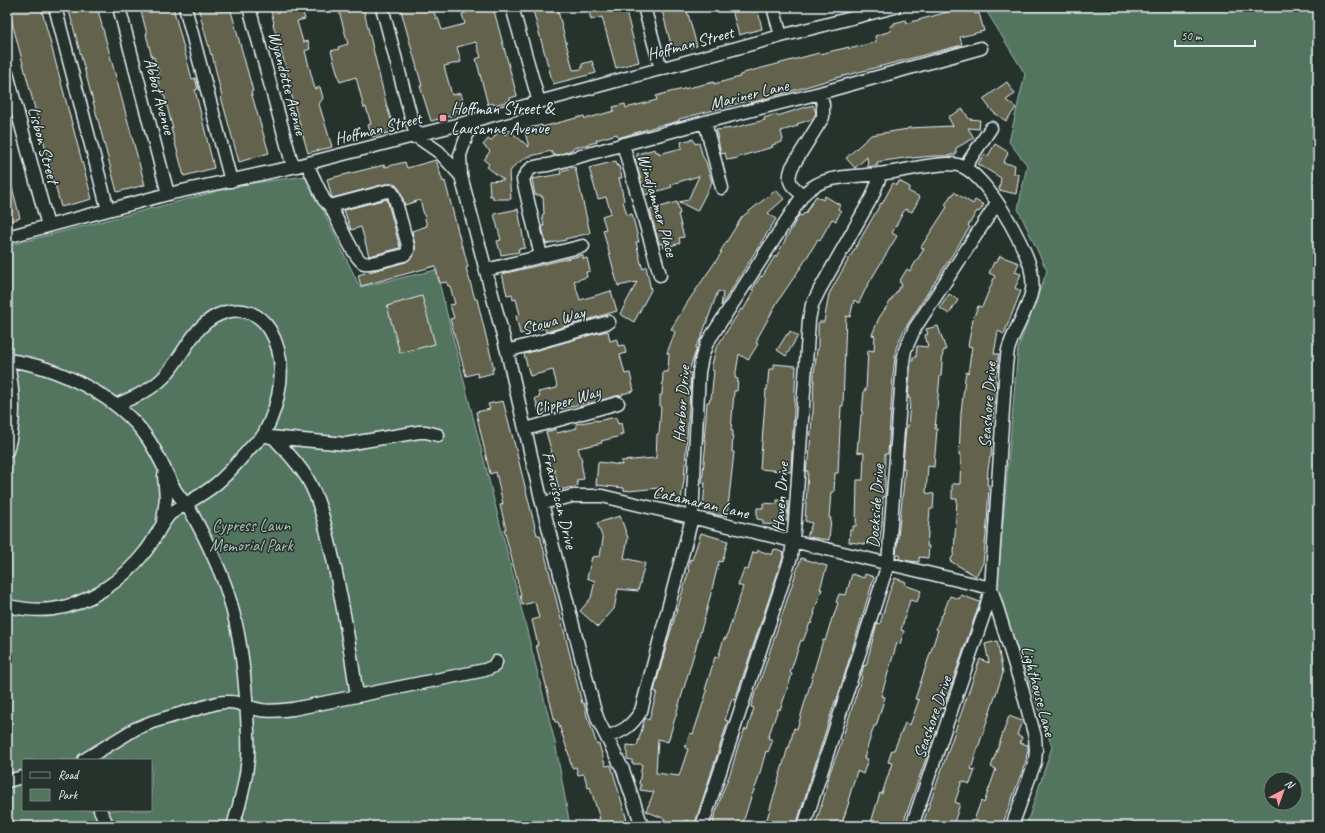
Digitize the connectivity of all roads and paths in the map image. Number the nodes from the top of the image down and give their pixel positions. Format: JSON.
{"nodes":[{"id":1,"x":55,"y":7,"type":"edge"},
{"id":2,"x":119,"y":7,"type":"edge"},
{"id":3,"x":185,"y":7,"type":"edge"},
{"id":4,"x":249,"y":7,"type":"edge"},
{"id":5,"x":382,"y":7,"type":"edge"},
{"id":6,"x":512,"y":7,"type":"edge"},
{"id":7,"x":644,"y":7,"type":"edge"},
{"id":8,"x":773,"y":7,"type":"edge"},
{"id":9,"x":895,"y":7,"type":"edge"},
{"id":10,"x":781,"y":36,"type":"junction"},
{"id":11,"x":981,"y":48,"type":"dead end"},
{"id":12,"x":660,"y":69,"type":"junction"},
{"id":13,"x":7,"y":73,"type":"edge"},
{"id":14,"x":820,"y":93,"type":"junction"},
{"id":15,"x":539,"y":102,"type":"junction"},
{"id":16,"x":472,"y":121,"type":"junction"},
{"id":17,"x":705,"y":122,"type":"junction"},
{"id":18,"x":991,"y":128,"type":"dead end"},
{"id":19,"x":416,"y":136,"type":"junction"},
{"id":20,"x":623,"y":144,"type":"junction"},
{"id":21,"x":307,"y":164,"type":"junction"},
{"id":22,"x":293,"y":167,"type":"junction"},
{"id":23,"x":965,"y":167,"type":"junction"},
{"id":24,"x":881,"y":174,"type":"junction"},
{"id":25,"x":461,"y":176,"type":"junction"},
{"id":26,"x":231,"y":181,"type":"junction"},
{"id":27,"x":722,"y":188,"type":"dead end"},
{"id":28,"x":168,"y":194,"type":"junction"},
{"id":29,"x":803,"y":195,"type":"junction"},
{"id":30,"x":997,"y":203,"type":"junction"},
{"id":31,"x":330,"y":206,"type":"junction"},
{"id":32,"x":108,"y":210,"type":"junction"},
{"id":33,"x":48,"y":226,"type":"junction"},
{"id":34,"x":7,"y":237,"type":"edge"},
{"id":35,"x":583,"y":246,"type":"dead end"},
{"id":36,"x":541,"y":256,"type":"junction"},
{"id":37,"x":486,"y":270,"type":"junction"},
{"id":38,"x":660,"y":275,"type":"dead end"},
{"id":39,"x":609,"y":322,"type":"dead end"},
{"id":40,"x":507,"y":351,"type":"junction"},
{"id":41,"x":7,"y":360,"type":"edge"},
{"id":42,"x":618,"y":403,"type":"dead end"},
{"id":43,"x":116,"y":405,"type":"junction"},
{"id":44,"x":526,"y":429,"type":"junction"},
{"id":45,"x":438,"y":435,"type":"dead end"},
{"id":46,"x":269,"y":437,"type":"junction"},
{"id":47,"x":7,"y":450,"type":"edge"},
{"id":48,"x":160,"y":461,"type":"junction"},
{"id":49,"x":542,"y":503,"type":"junction"},
{"id":50,"x":186,"y":504,"type":"junction"},
{"id":51,"x":692,"y":518,"type":"junction"},
{"id":52,"x":162,"y":525,"type":"junction"},
{"id":53,"x":794,"y":542,"type":"junction"},
{"id":54,"x":888,"y":564,"type":"junction"},
{"id":55,"x":990,"y":588,"type":"junction"},
{"id":56,"x":7,"y":606,"type":"edge"},
{"id":57,"x":496,"y":662,"type":"dead end"},
{"id":58,"x":357,"y":696,"type":"junction"},
{"id":59,"x":247,"y":706,"type":"junction"},
{"id":60,"x":607,"y":737,"type":"junction"},
{"id":61,"x":86,"y":759,"type":"edge"},
{"id":62,"x":22,"y":777,"type":"edge"},
{"id":63,"x":7,"y":781,"type":"edge"},
{"id":64,"x":100,"y":811,"type":"edge"},
{"id":65,"x":108,"y":826,"type":"edge"},
{"id":66,"x":233,"y":826,"type":"edge"},
{"id":67,"x":642,"y":826,"type":"edge"},
{"id":68,"x":702,"y":826,"type":"edge"},
{"id":69,"x":804,"y":826,"type":"edge"},
{"id":70,"x":912,"y":826,"type":"edge"},
{"id":71,"x":1012,"y":826,"type":"edge"}],
"edges":[{"from":1,"to":32,"type":"street"},
{"from":2,"to":28,"type":"street","name":"Abbot Avenue"},
{"from":3,"to":26,"type":"street"},
{"from":4,"to":22,"type":"street","name":"Wyandotte Avenue"},
{"from":5,"to":19,"type":"street"},
{"from":6,"to":15,"type":"street"},
{"from":7,"to":12,"type":"street"},
{"from":8,"to":10,"type":"street"},
{"from":9,"to":10,"type":"street","name":"Hoffman Street"},
{"from":10,"to":12,"type":"street","name":"Hoffman Street"},
{"from":11,"to":14,"type":"street","name":"Mariner Lane"},
{"from":12,"to":15,"type":"street","name":"Hoffman Street"},
{"from":13,"to":33,"type":"street","name":"Lisbon Street"},
{"from":14,"to":17,"type":"street","name":"Mariner Lane"},
{"from":14,"to":29,"type":"street"},
{"from":15,"to":16,"type":"street","name":"Hoffman Street"},
{"from":16,"to":19,"type":"street","name":"Hoffman Street"},
{"from":16,"to":25,"type":"street","name":"Franciscan Drive"},
{"from":17,"to":20,"type":"street","name":"Mariner Lane"},
{"from":17,"to":27,"type":"street"},
{"from":18,"to":23,"type":"street"},
{"from":19,"to":21,"type":"street","name":"Hoffman Street"},
{"from":19,"to":25,"type":"street","name":"Franciscan Drive"},
{"from":20,"to":36,"type":"street","name":"Mariner Lane"},
{"from":20,"to":38,"type":"street","name":"Windjammer Place"},
{"from":21,"to":22,"type":"street","name":"Hoffman Street"},
{"from":21,"to":31,"type":"street"},
{"from":22,"to":26,"type":"street","name":"Hoffman Street"},
{"from":23,"to":24,"type":"street"},
{"from":23,"to":30,"type":"street","name":"Seashore Drive"},
{"from":24,"to":29,"type":"street"},
{"from":24,"to":53,"type":"street","name":"Haven Drive"},
{"from":25,"to":37,"type":"street","name":"Franciscan Drive"},
{"from":26,"to":28,"type":"street","name":"Hoffman Street"},
{"from":28,"to":32,"type":"street","name":"Hoffman Street"},
{"from":29,"to":51,"type":"street","name":"Harbor Drive"},
{"from":30,"to":54,"type":"street","name":"Dockside Drive"},
{"from":30,"to":55,"type":"street","name":"Seashore Drive"},
{"from":31,"to":31,"type":"street"},
{"from":32,"to":33,"type":"street","name":"Hoffman Street"},
{"from":33,"to":34,"type":"street","name":"Hoffman Street"},
{"from":35,"to":36,"type":"street"},
{"from":36,"to":37,"type":"street"},
{"from":37,"to":40,"type":"street","name":"Franciscan Drive"},
{"from":39,"to":40,"type":"street","name":"Stowa Way"},
{"from":40,"to":44,"type":"street","name":"Franciscan Drive"},
{"from":41,"to":43,"type":"street"},
{"from":41,"to":47,"type":"street"},
{"from":42,"to":44,"type":"street","name":"Clipper Way"},
{"from":43,"to":46,"type":"street"},
{"from":43,"to":48,"type":"street"},
{"from":44,"to":49,"type":"street","name":"Franciscan Drive"},
{"from":45,"to":46,"type":"street"},
{"from":46,"to":50,"type":"street"},
{"from":46,"to":58,"type":"street"},
{"from":48,"to":50,"type":"street"},
{"from":48,"to":52,"type":"street"},
{"from":49,"to":51,"type":"street","name":"Catamaran Lane"},
{"from":49,"to":60,"type":"street","name":"Franciscan Drive"},
{"from":50,"to":52,"type":"street"},
{"from":50,"to":59,"type":"street"},
{"from":51,"to":53,"type":"street","name":"Catamaran Lane"},
{"from":51,"to":60,"type":"street","name":"Harbor Drive"},
{"from":52,"to":56,"type":"street"},
{"from":53,"to":54,"type":"street","name":"Catamaran Lane"},
{"from":53,"to":68,"type":"street","name":"Haven Drive"},
{"from":54,"to":55,"type":"street","name":"Catamaran Lane"},
{"from":54,"to":69,"type":"street","name":"Dockside Drive"},
{"from":55,"to":70,"type":"street","name":"Seashore Drive"},
{"from":55,"to":71,"type":"street","name":"Lighthouse Lane"},
{"from":57,"to":58,"type":"street"},
{"from":58,"to":59,"type":"street"},
{"from":59,"to":61,"type":"street"},
{"from":59,"to":66,"type":"street"},
{"from":60,"to":67,"type":"street","name":"Franciscan Drive"},
{"from":62,"to":63,"type":"street"},
{"from":64,"to":65,"type":"street"}]}
